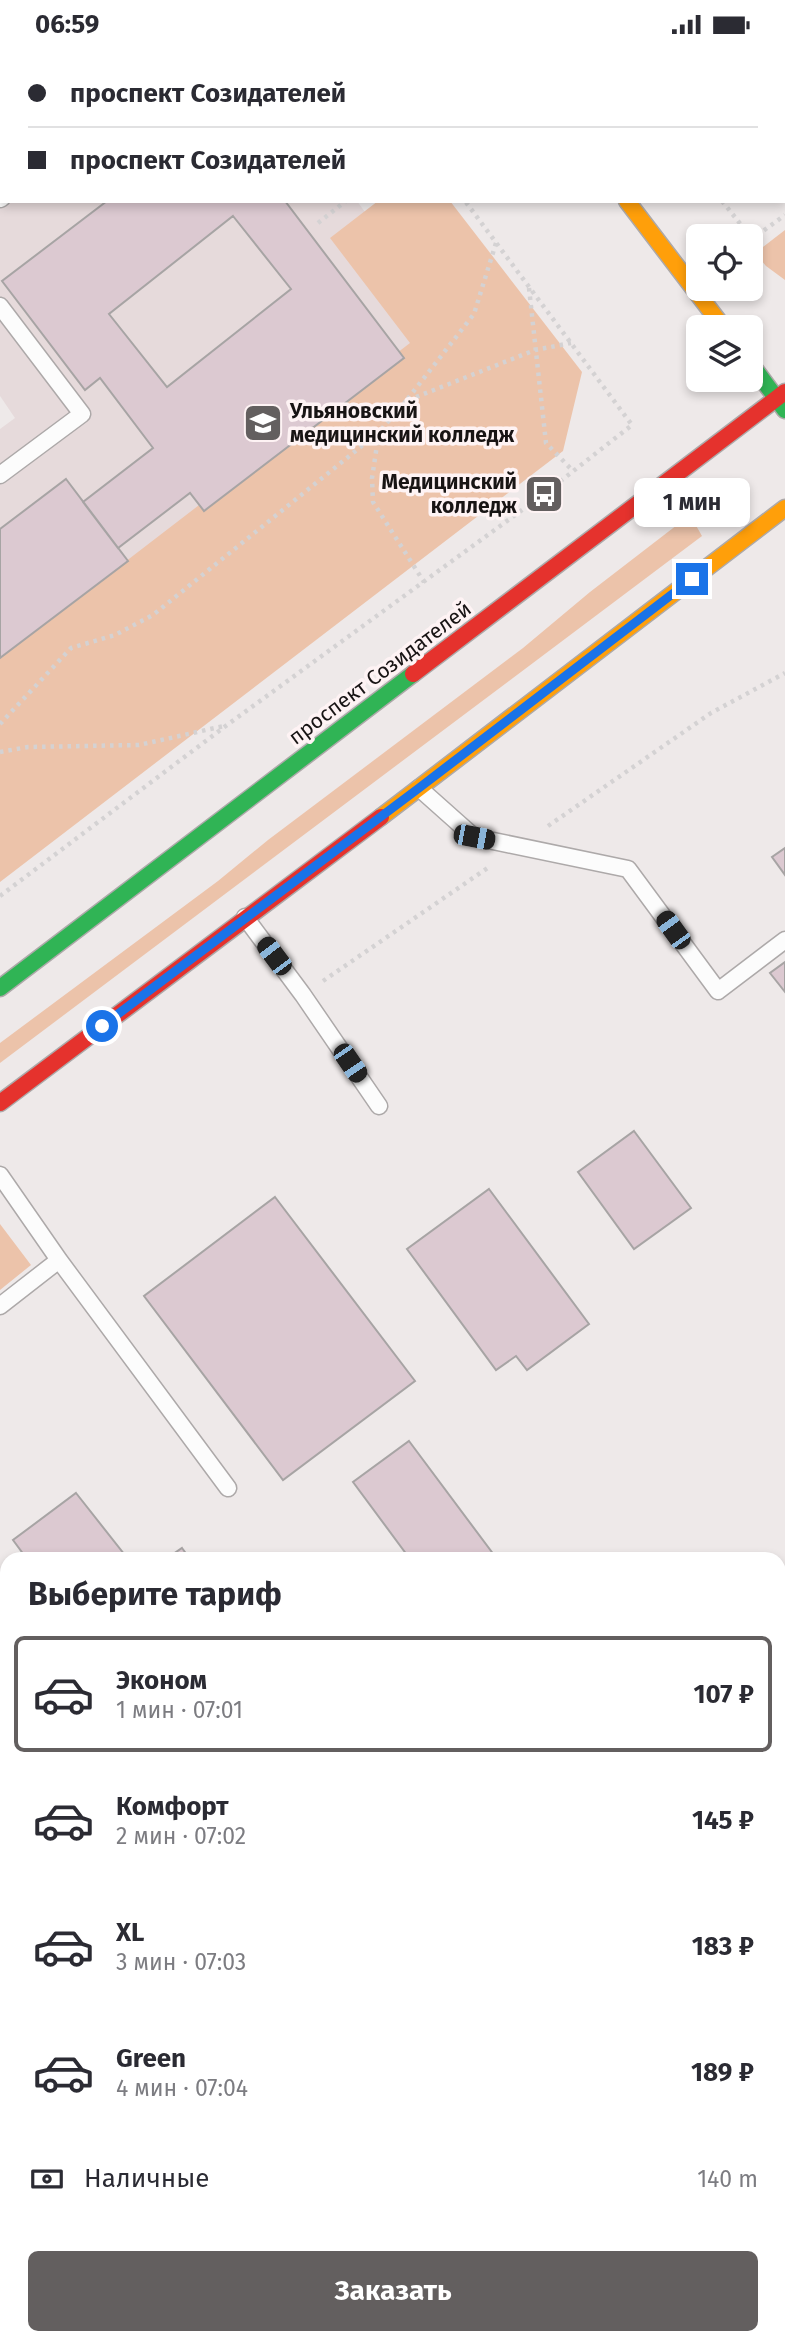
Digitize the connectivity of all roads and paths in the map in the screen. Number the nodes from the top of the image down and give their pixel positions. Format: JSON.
{"nodes":[{"id":1,"x":343,"y":203,"type":"edge"},
{"id":2,"x":466,"y":203,"type":"edge"},
{"id":3,"x":629,"y":203,"type":"edge"},
{"id":4,"x":724,"y":203,"type":"edge"},
{"id":5,"x":785,"y":215,"type":"edge"},
{"id":6,"x":318,"y":223,"type":"dead end"},
{"id":7,"x":741,"y":224,"type":"edge"},
{"id":8,"x":763,"y":231,"type":"edge"},
{"id":9,"x":496,"y":243,"type":"junction"},
{"id":10,"x":529,"y":286,"type":"junction"},
{"id":11,"x":0,"y":306,"type":"edge"},
{"id":12,"x":714,"y":315,"type":"edge"},
{"id":13,"x":571,"y":343,"type":"junction"},
{"id":14,"x":536,"y":350,"type":"junction"},
{"id":15,"x":763,"y":378,"type":"edge"},
{"id":16,"x":782,"y":400,"type":"edge"},
{"id":17,"x":406,"y":401,"type":"junction"},
{"id":18,"x":379,"y":432,"type":"junction"},
{"id":19,"x":573,"y":471,"type":"junction"},
{"id":20,"x":0,"y":475,"type":"edge"},
{"id":21,"x":785,"y":508,"type":"edge"},
{"id":22,"x":424,"y":582,"type":"junction"},
{"id":23,"x":0,"y":724,"type":"edge"},
{"id":24,"x":227,"y":725,"type":"junction"},
{"id":25,"x":0,"y":752,"type":"edge"},
{"id":26,"x":419,"y":788,"type":"junction"},
{"id":27,"x":0,"y":896,"type":"edge"},
{"id":28,"x":245,"y":917,"type":"junction"},
{"id":29,"x":785,"y":940,"type":"edge"},
{"id":30,"x":0,"y":988,"type":"edge"},
{"id":31,"x":0,"y":1103,"type":"edge"},
{"id":32,"x":379,"y":1106,"type":"dead end"},
{"id":33,"x":0,"y":1175,"type":"edge"},
{"id":34,"x":59,"y":1260,"type":"junction"},
{"id":35,"x":0,"y":1306,"type":"edge"},
{"id":36,"x":228,"y":1488,"type":"dead end"}],
"edges":[{"from":1,"to":6,"type":"path"},
{"from":2,"to":9,"type":"path"},
{"from":3,"to":12,"type":"main road"},
{"from":4,"to":7,"type":"path"},
{"from":5,"to":8,"type":"path"},
{"from":9,"to":10,"type":"path"},
{"from":9,"to":17,"type":"path"},
{"from":10,"to":13,"type":"path"},
{"from":10,"to":14,"type":"path"},
{"from":11,"to":20,"type":"lane"},
{"from":13,"to":14,"type":"path"},
{"from":13,"to":19,"type":"path"},
{"from":14,"to":17,"type":"path"},
{"from":14,"to":19,"type":"path"},
{"from":15,"to":16,"type":"main road"},
{"from":16,"to":30,"type":"main road","name":"проспект Созидателей"},
{"from":17,"to":18,"type":"path"},
{"from":18,"to":22,"type":"path"},
{"from":18,"to":23,"type":"path"},
{"from":19,"to":22,"type":"path"},
{"from":21,"to":26,"type":"main road"},
{"from":22,"to":24,"type":"path"},
{"from":24,"to":25,"type":"path"},
{"from":24,"to":27,"type":"path"},
{"from":26,"to":28,"type":"main road"},
{"from":26,"to":29,"type":"lane"},
{"from":28,"to":31,"type":"main road"},
{"from":28,"to":32,"type":"lane"},
{"from":33,"to":34,"type":"lane"},
{"from":34,"to":35,"type":"lane"},
{"from":34,"to":36,"type":"lane"}]}
